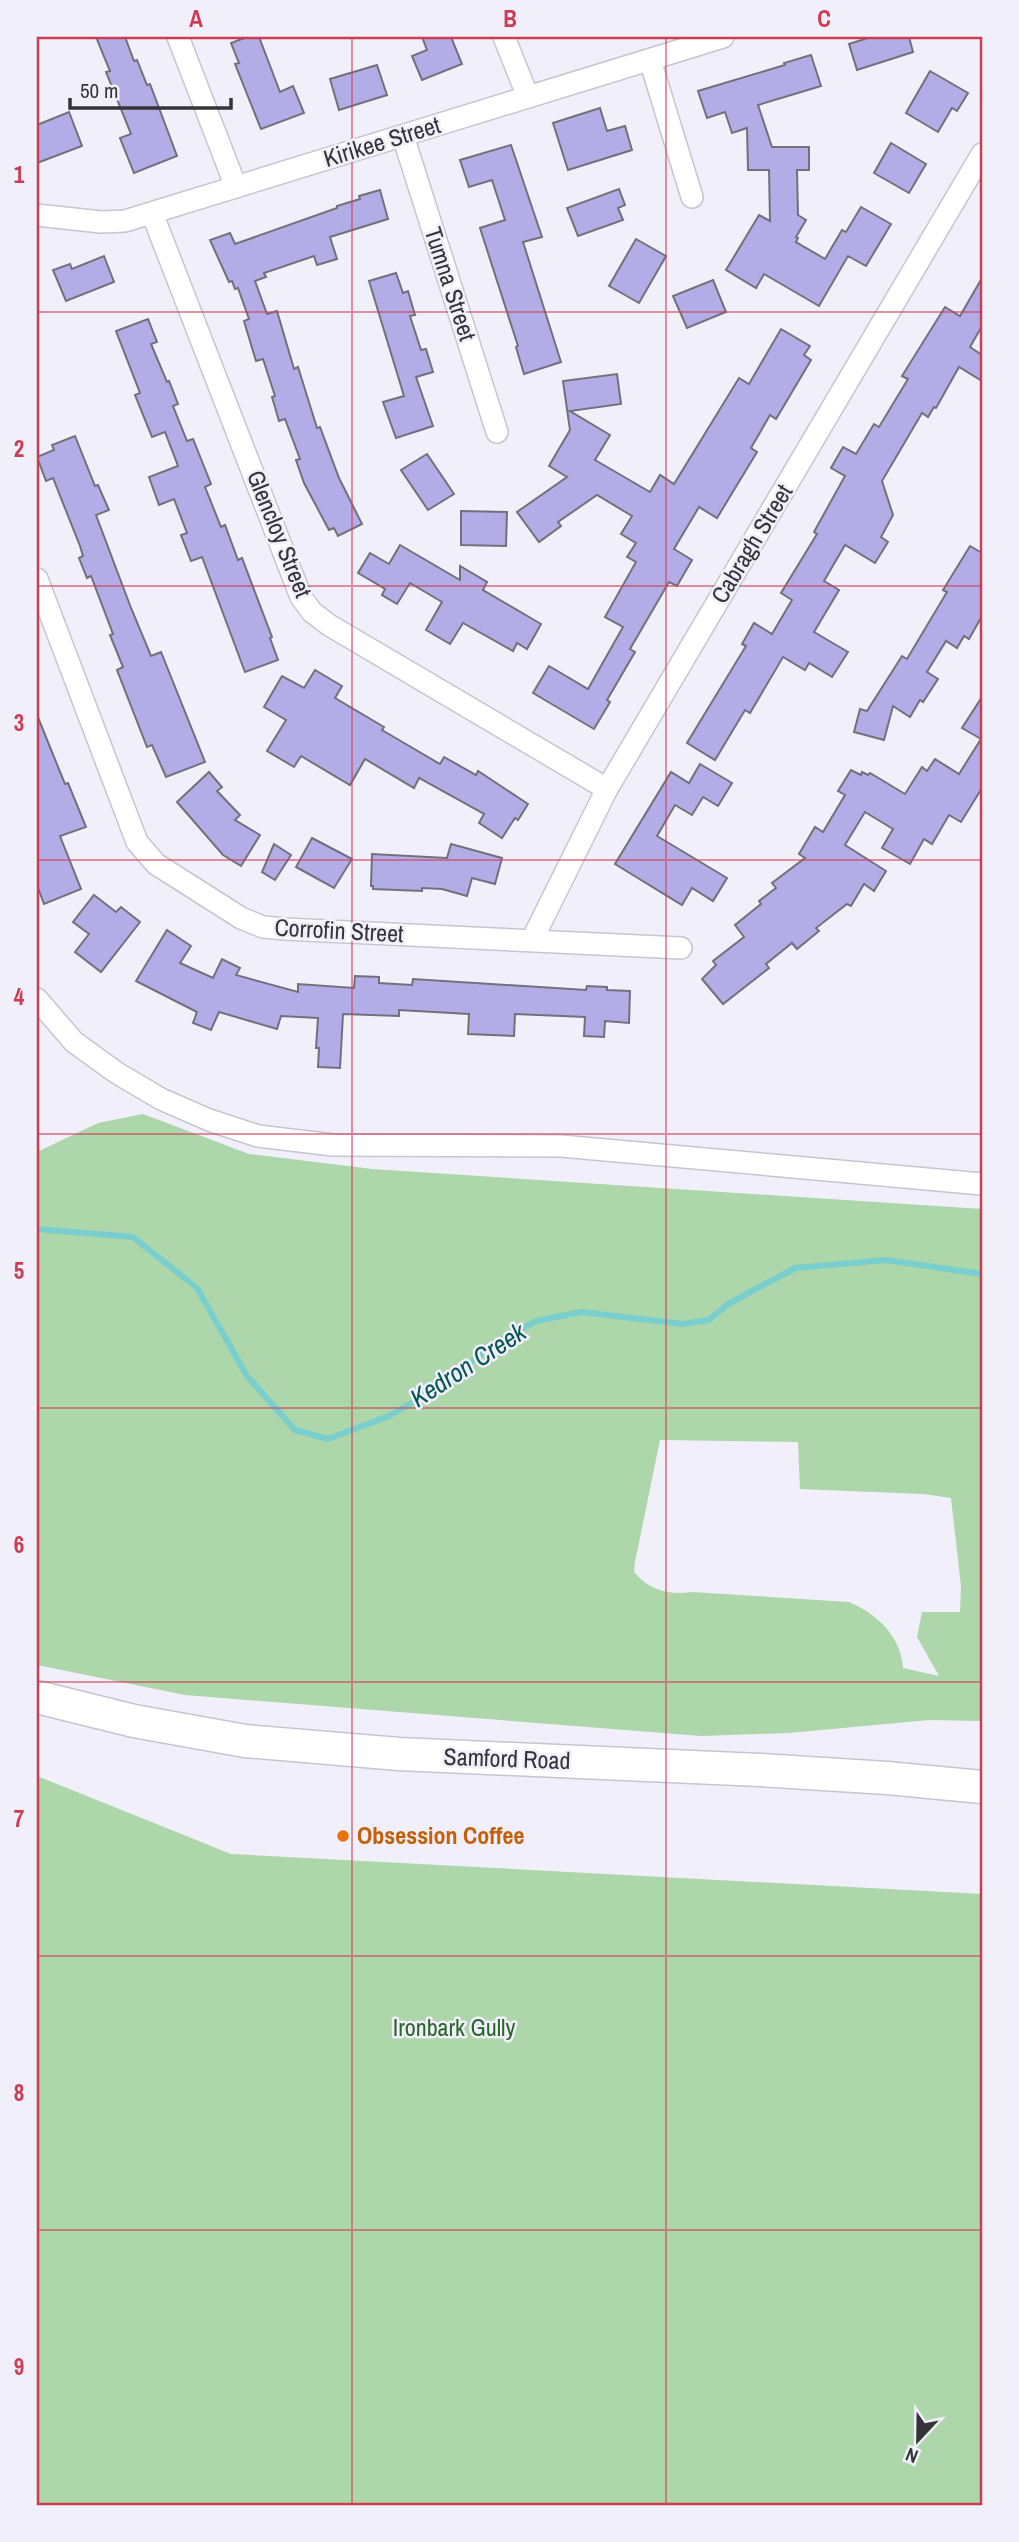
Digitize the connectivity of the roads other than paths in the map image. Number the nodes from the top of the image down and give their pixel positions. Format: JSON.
{"nodes":[{"id":1,"x":178,"y":37,"type":"edge"},
{"id":2,"x":504,"y":37,"type":"edge"},
{"id":3,"x":723,"y":37,"type":"edge"},
{"id":4,"x":650,"y":60,"type":"junction"},
{"id":5,"x":527,"y":97,"type":"junction"},
{"id":6,"x":403,"y":136,"type":"junction"},
{"id":7,"x":982,"y":154,"type":"edge"},
{"id":8,"x":236,"y":187,"type":"junction"},
{"id":9,"x":692,"y":197,"type":"dead end"},
{"id":10,"x":152,"y":213,"type":"junction"},
{"id":11,"x":37,"y":215,"type":"edge"},
{"id":12,"x":497,"y":432,"type":"dead end"},
{"id":13,"x":37,"y":579,"type":"edge"},
{"id":14,"x":607,"y":789,"type":"junction"},
{"id":15,"x":532,"y":940,"type":"junction"},
{"id":16,"x":681,"y":948,"type":"dead end"},
{"id":17,"x":37,"y":999,"type":"edge"},
{"id":18,"x":982,"y":1183,"type":"edge"},
{"id":19,"x":37,"y":1697,"type":"edge"},
{"id":20,"x":982,"y":1787,"type":"edge"}],
"edges":[{"from":1,"to":8,"type":"street"},
{"from":2,"to":5,"type":"street"},
{"from":3,"to":4,"type":"street","name":"Kirikee Street"},
{"from":4,"to":5,"type":"street","name":"Kirikee Street"},
{"from":4,"to":9,"type":"street"},
{"from":5,"to":6,"type":"street","name":"Kirikee Street"},
{"from":6,"to":8,"type":"street","name":"Kirikee Street"},
{"from":6,"to":12,"type":"street","name":"Tumna Street"},
{"from":7,"to":14,"type":"street","name":"Cabragh Street"},
{"from":8,"to":10,"type":"street","name":"Kirikee Street"},
{"from":10,"to":11,"type":"street","name":"Kirikee Street"},
{"from":10,"to":14,"type":"street","name":"Glencloy Street"},
{"from":13,"to":15,"type":"street","name":"Corrofin Street"},
{"from":14,"to":15,"type":"street","name":"Cabragh Street"},
{"from":15,"to":16,"type":"street","name":"Corrofin Street"},
{"from":17,"to":18,"type":"street"},
{"from":19,"to":20,"type":"main road","name":"Samford Road"}]}
